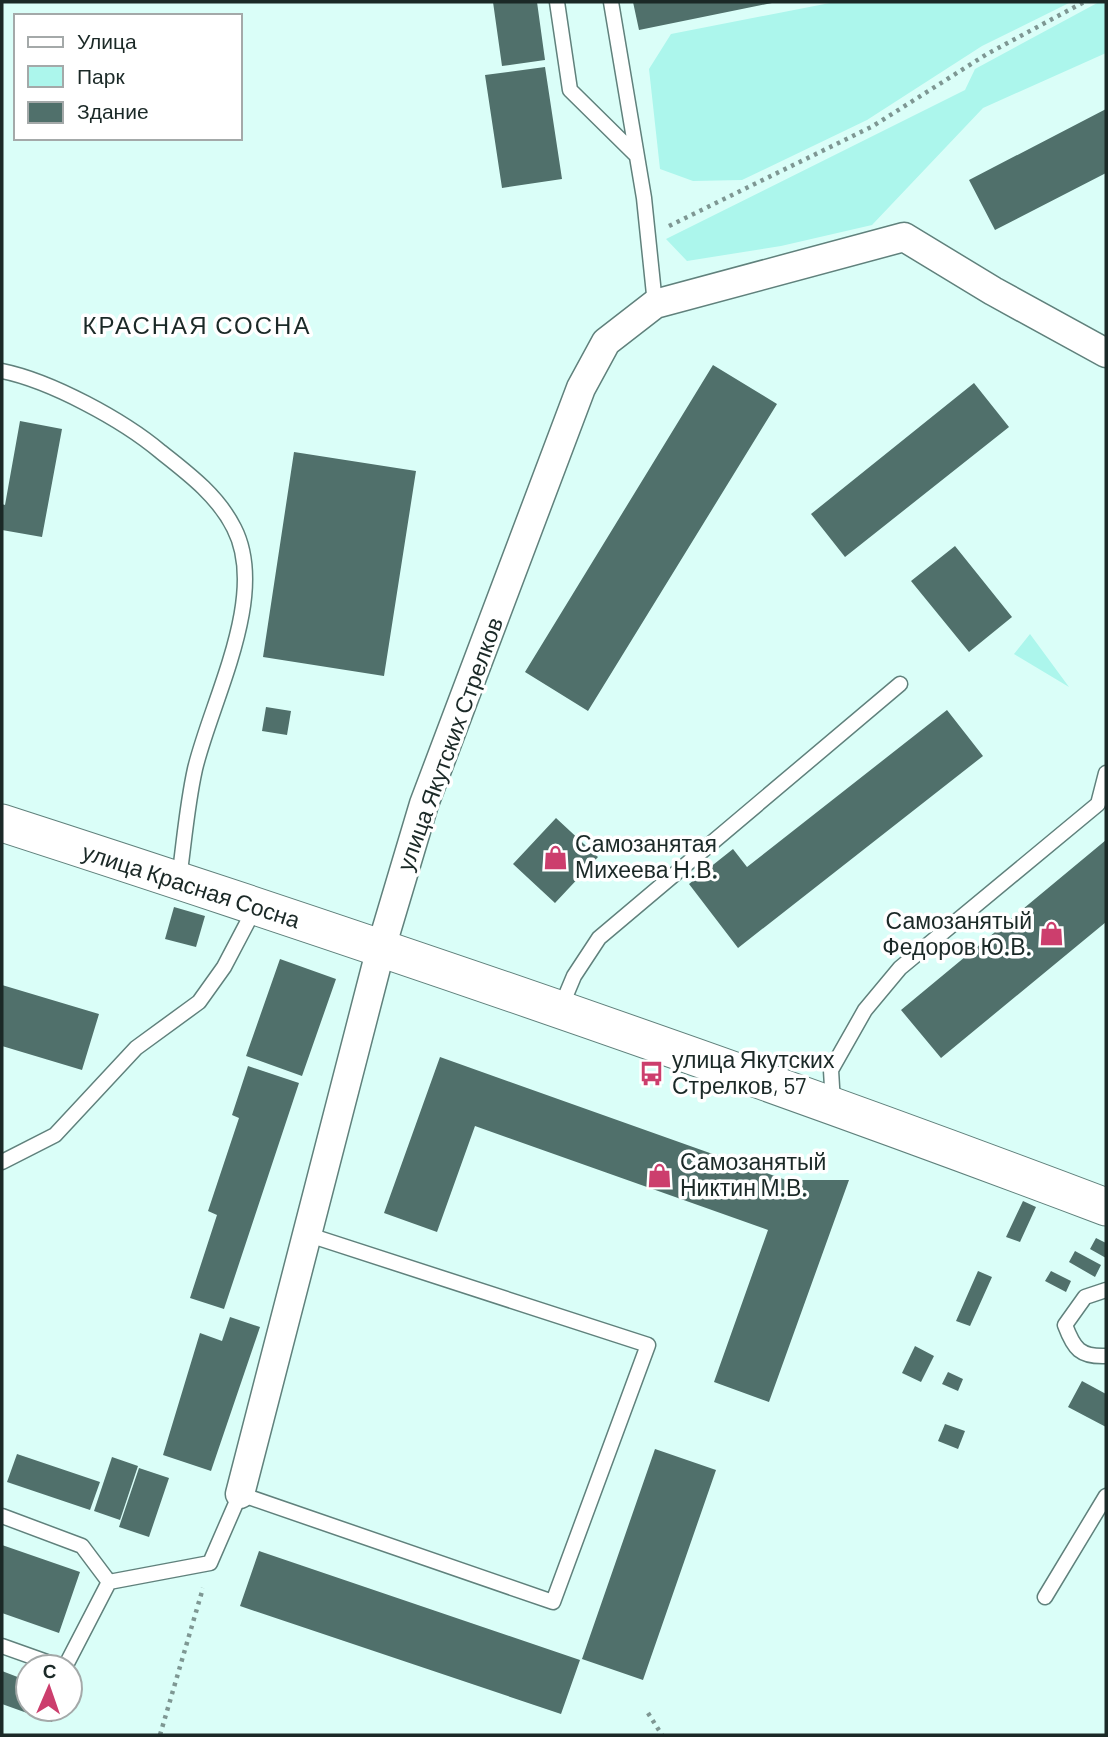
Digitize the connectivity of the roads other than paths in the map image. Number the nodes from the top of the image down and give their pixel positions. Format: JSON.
{"nodes":[{"id":1,"x":556,"y":2,"type":"edge"},
{"id":2,"x":611,"y":2,"type":"edge"},
{"id":3,"x":637,"y":156,"type":"junction"},
{"id":4,"x":655,"y":304,"type":"junction"},
{"id":5,"x":1106,"y":353,"type":"edge"},
{"id":6,"x":2,"y":371,"type":"edge"},
{"id":7,"x":900,"y":684,"type":"dead end"},
{"id":8,"x":1106,"y":773,"type":"edge"},
{"id":9,"x":2,"y":823,"type":"edge"},
{"id":10,"x":178,"y":880,"type":"junction"},
{"id":11,"x":255,"y":908,"type":"junction"},
{"id":12,"x":381,"y":948,"type":"junction"},
{"id":13,"x":561,"y":1007,"type":"junction"},
{"id":14,"x":834,"y":1104,"type":"junction"},
{"id":15,"x":2,"y":1163,"type":"edge"},
{"id":16,"x":1106,"y":1207,"type":"edge"},
{"id":17,"x":309,"y":1235,"type":"junction"},
{"id":18,"x":1106,"y":1290,"type":"edge"},
{"id":19,"x":1106,"y":1356,"type":"edge"},
{"id":20,"x":240,"y":1494,"type":"junction"},
{"id":21,"x":1106,"y":1496,"type":"edge"},
{"id":22,"x":2,"y":1516,"type":"edge"},
{"id":23,"x":109,"y":1582,"type":"junction"},
{"id":24,"x":1045,"y":1597,"type":"dead end"},
{"id":25,"x":2,"y":1646,"type":"edge"},
{"id":26,"x":22,"y":1653,"type":"edge"},
{"id":27,"x":71,"y":1653,"type":"edge"}],
"edges":[{"from":1,"to":3,"type":"lane"},
{"from":2,"to":3,"type":"lane"},
{"from":3,"to":4,"type":"lane"},
{"from":4,"to":5,"type":"street","name":"улица Якутских Стрелков"},
{"from":4,"to":12,"type":"street","name":"улица Якутских Стрелков"},
{"from":6,"to":10,"type":"lane"},
{"from":7,"to":13,"type":"lane"},
{"from":8,"to":14,"type":"lane"},
{"from":9,"to":10,"type":"street","name":"улица Красная Сосна"},
{"from":10,"to":11,"type":"street","name":"улица Красная Сосна"},
{"from":11,"to":12,"type":"street","name":"улица Красная Сосна"},
{"from":11,"to":15,"type":"lane"},
{"from":12,"to":13,"type":"street"},
{"from":12,"to":17,"type":"street","name":"улица Якутских Стрелков"},
{"from":13,"to":14,"type":"street"},
{"from":14,"to":16,"type":"street"},
{"from":17,"to":20,"type":"street","name":"улица Якутских Стрелков"},
{"from":17,"to":20,"type":"lane"},
{"from":18,"to":19,"type":"lane"},
{"from":20,"to":23,"type":"lane"},
{"from":21,"to":24,"type":"lane"},
{"from":22,"to":23,"type":"lane"},
{"from":23,"to":27,"type":"lane"},
{"from":25,"to":26,"type":"lane"}]}
